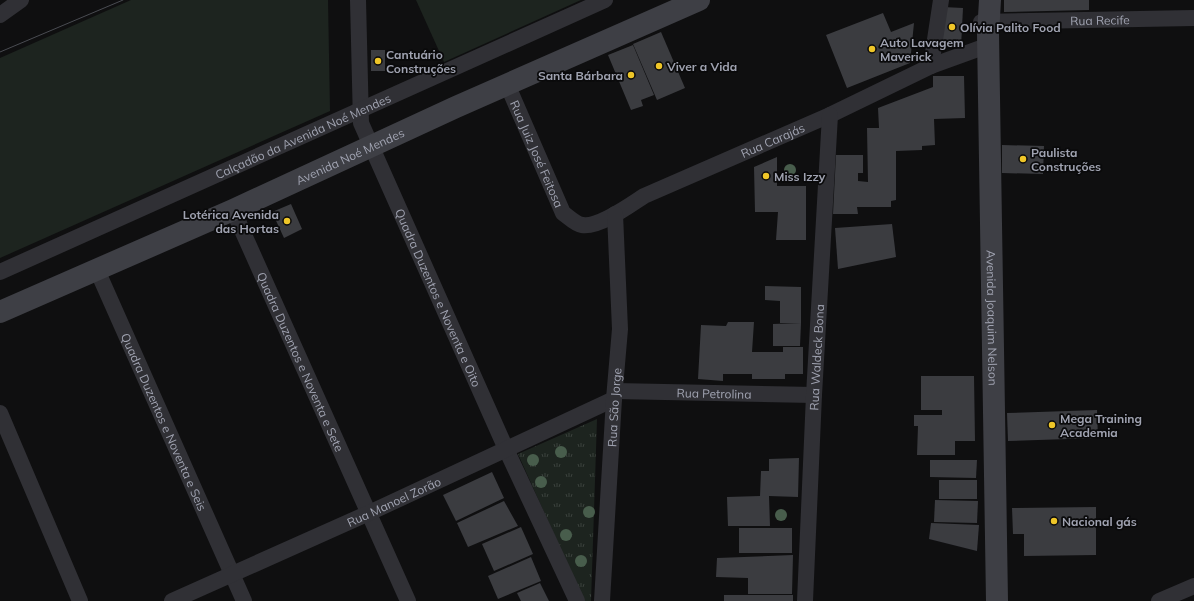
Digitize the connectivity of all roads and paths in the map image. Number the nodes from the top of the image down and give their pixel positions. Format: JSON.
{"nodes":[{"id":1,"x":21,"y":0,"type":"edge"},
{"id":2,"x":358,"y":0,"type":"edge"},
{"id":3,"x":605,"y":0,"type":"edge"},
{"id":4,"x":699,"y":0,"type":"edge"},
{"id":5,"x":941,"y":0,"type":"edge"},
{"id":6,"x":974,"y":0,"type":"edge"},
{"id":7,"x":0,"y":15,"type":"edge"},
{"id":8,"x":1194,"y":18,"type":"edge"},
{"id":9,"x":988,"y":24,"type":"edge"},
{"id":10,"x":931,"y":66,"type":"junction"},
{"id":11,"x":507,"y":84,"type":"junction"},
{"id":12,"x":360,"y":112,"type":"junction"},
{"id":13,"x":830,"y":115,"type":"junction"},
{"id":14,"x":372,"y":146,"type":"junction"},
{"id":15,"x":233,"y":210,"type":"junction"},
{"id":16,"x":615,"y":214,"type":"junction"},
{"id":17,"x":97,"y":270,"type":"junction"},
{"id":18,"x":0,"y":272,"type":"edge"},
{"id":19,"x":0,"y":312,"type":"edge"},
{"id":20,"x":614,"y":395,"type":"junction"},
{"id":21,"x":814,"y":395,"type":"junction"},
{"id":22,"x":0,"y":413,"type":"edge"},
{"id":23,"x":506,"y":449,"type":"junction"},
{"id":24,"x":369,"y":513,"type":"junction"},
{"id":25,"x":232,"y":574,"type":"junction"},
{"id":26,"x":1194,"y":586,"type":"edge"},
{"id":27,"x":80,"y":601,"type":"edge"},
{"id":28,"x":172,"y":601,"type":"edge"},
{"id":29,"x":244,"y":601,"type":"edge"},
{"id":30,"x":408,"y":601,"type":"edge"},
{"id":31,"x":577,"y":601,"type":"edge"},
{"id":32,"x":602,"y":601,"type":"edge"},
{"id":33,"x":805,"y":601,"type":"edge"},
{"id":34,"x":997,"y":601,"type":"edge"},
{"id":35,"x":1160,"y":601,"type":"edge"}],
"edges":[{"from":1,"to":7,"type":"street"},
{"from":2,"to":12,"type":"street","name":"Quadra Duzentos e Noventa e Oito"},
{"from":3,"to":12,"type":"street","name":"Calçadão da Avenida Noé Mendes"},
{"from":4,"to":11,"type":"main road","name":"Avenida Noé Mendes"},
{"from":5,"to":10,"type":"street"},
{"from":6,"to":9,"type":"main road","name":"Avenida Joaquim Nelson"},
{"from":8,"to":9,"type":"street","name":"Rua Recife"},
{"from":9,"to":10,"type":"street","name":"Rua Recife"},
{"from":9,"to":34,"type":"main road","name":"Avenida Joaquim Nelson"},
{"from":10,"to":13,"type":"street","name":"Rua Carajás"},
{"from":11,"to":14,"type":"main road","name":"Avenida Noé Mendes"},
{"from":11,"to":16,"type":"street","name":"Rua Juiz José Feitosa"},
{"from":12,"to":14,"type":"street","name":"Quadra Duzentos e Noventa e Oito"},
{"from":12,"to":18,"type":"street","name":"Calçadão da Avenida Noé Mendes"},
{"from":13,"to":16,"type":"street","name":"Rua Carajás"},
{"from":13,"to":21,"type":"street","name":"Rua Waldeck Bona"},
{"from":14,"to":15,"type":"main road","name":"Avenida Noé Mendes"},
{"from":14,"to":23,"type":"street","name":"Quadra Duzentos e Noventa e Oito"},
{"from":15,"to":17,"type":"main road","name":"Avenida Noé Mendes"},
{"from":15,"to":24,"type":"street","name":"Quadra Duzentos e Noventa e Sete"},
{"from":16,"to":20,"type":"street","name":"Rua São Jorge"},
{"from":17,"to":19,"type":"main road","name":"Avenida Noé Mendes"},
{"from":17,"to":25,"type":"street","name":"Quadra Duzentos e Noventa e Seis"},
{"from":20,"to":21,"type":"street","name":"Rua Petrolina"},
{"from":20,"to":23,"type":"street","name":"Rua Manoel Zorão"},
{"from":20,"to":32,"type":"street","name":"Rua São Jorge"},
{"from":21,"to":33,"type":"street","name":"Rua Waldeck Bona"},
{"from":22,"to":27,"type":"street"},
{"from":23,"to":24,"type":"street","name":"Rua Manoel Zorão"},
{"from":23,"to":31,"type":"street","name":"Quadra Duzentos e Noventa e Oito"},
{"from":24,"to":25,"type":"street","name":"Rua Manoel Zorão"},
{"from":24,"to":30,"type":"street","name":"Quadra Duzentos e Noventa e Sete"},
{"from":25,"to":28,"type":"street","name":"Rua Manoel Zorão"},
{"from":25,"to":29,"type":"street","name":"Quadra Duzentos e Noventa e Seis"},
{"from":26,"to":35,"type":"street"}]}
